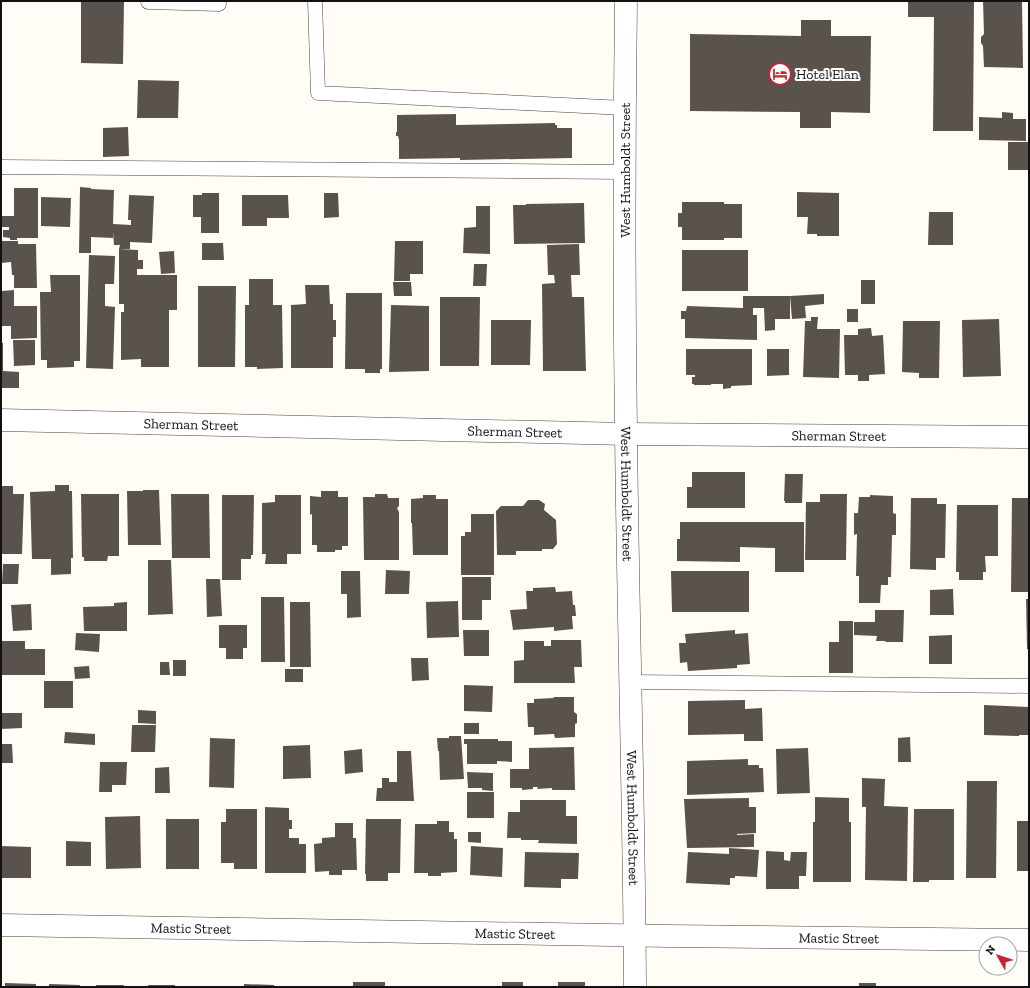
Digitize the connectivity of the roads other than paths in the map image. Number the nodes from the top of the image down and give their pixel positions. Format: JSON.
{"nodes":[{"id":1,"x":219,"y":1,"type":"edge"},
{"id":2,"x":315,"y":1,"type":"edge"},
{"id":3,"x":626,"y":1,"type":"edge"},
{"id":4,"x":148,"y":2,"type":"dead end"},
{"id":5,"x":625,"y":108,"type":"junction"},
{"id":6,"x":1,"y":167,"type":"edge"},
{"id":7,"x":624,"y":172,"type":"junction"},
{"id":8,"x":1,"y":420,"type":"edge"},
{"id":9,"x":626,"y":434,"type":"junction"},
{"id":10,"x":1029,"y":438,"type":"edge"},
{"id":11,"x":630,"y":682,"type":"junction"},
{"id":12,"x":1029,"y":686,"type":"edge"},
{"id":13,"x":1,"y":925,"type":"edge"},
{"id":14,"x":635,"y":936,"type":"junction"},
{"id":15,"x":1029,"y":940,"type":"edge"},
{"id":16,"x":635,"y":987,"type":"edge"}],
"edges":[{"from":1,"to":4,"type":"lane"},
{"from":2,"to":5,"type":"lane"},
{"from":3,"to":5,"type":"street","name":"West Humboldt Street"},
{"from":5,"to":7,"type":"street","name":"West Humboldt Street"},
{"from":6,"to":7,"type":"lane"},
{"from":7,"to":9,"type":"street","name":"West Humboldt Street"},
{"from":8,"to":9,"type":"street","name":"Sherman Street"},
{"from":9,"to":10,"type":"street","name":"Sherman Street"},
{"from":9,"to":11,"type":"street","name":"West Humboldt Street"},
{"from":11,"to":12,"type":"lane"},
{"from":11,"to":14,"type":"street","name":"West Humboldt Street"},
{"from":13,"to":14,"type":"street","name":"Mastic Street"},
{"from":14,"to":15,"type":"street","name":"Mastic Street"},
{"from":14,"to":16,"type":"street","name":"West Humboldt Street"}]}
